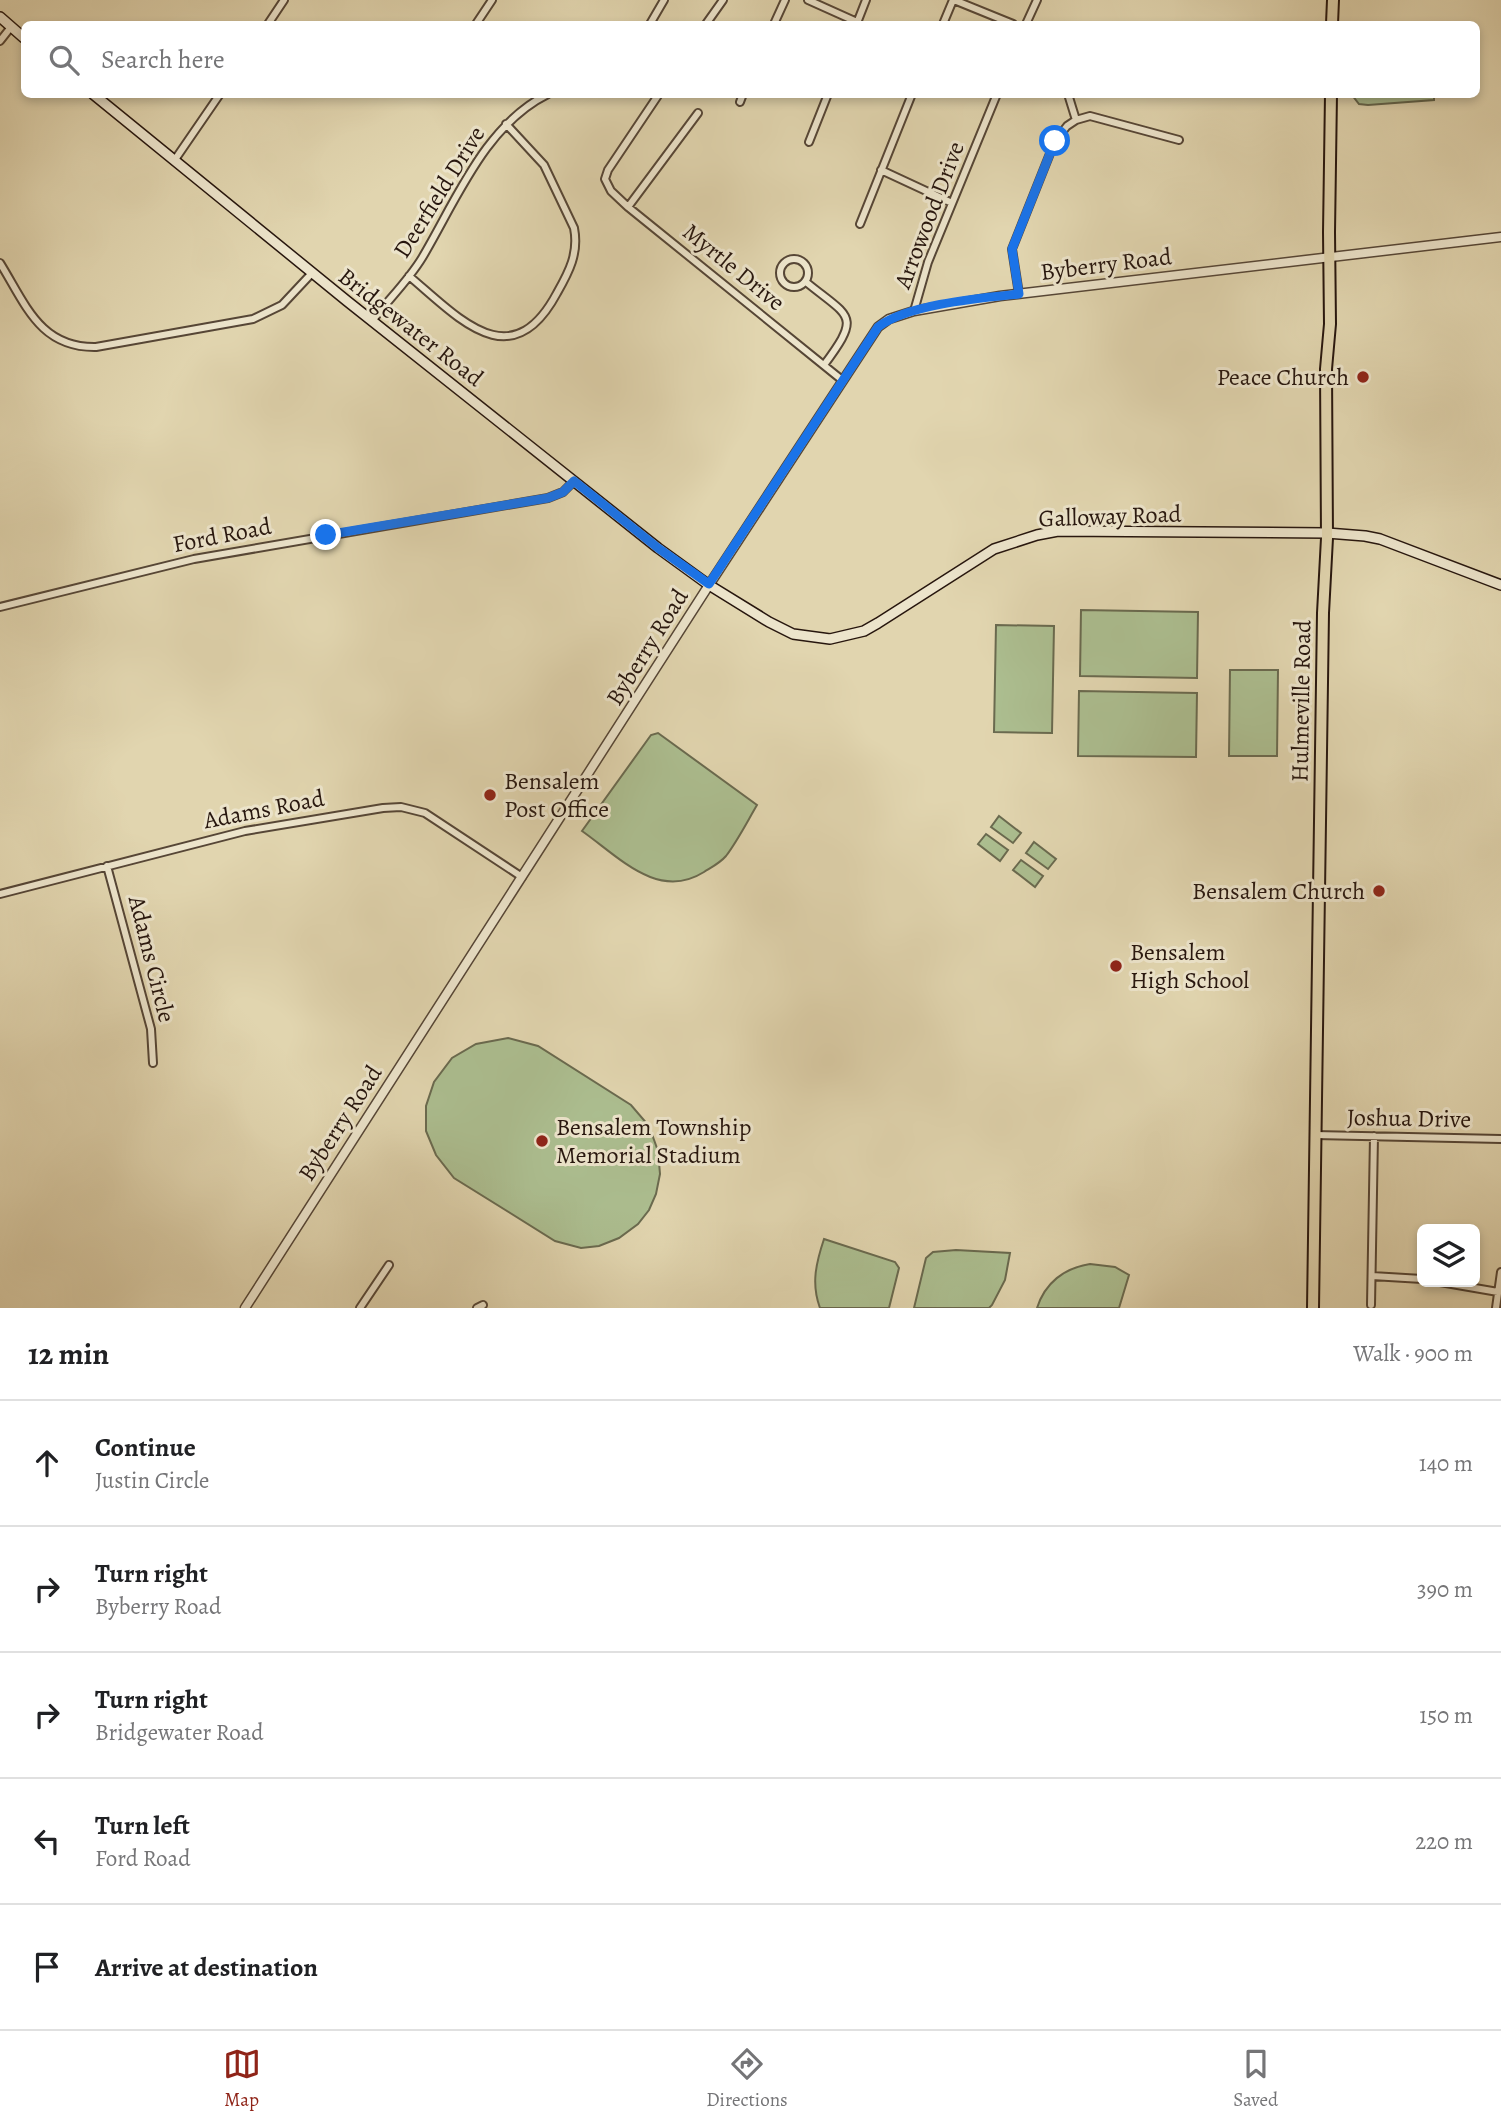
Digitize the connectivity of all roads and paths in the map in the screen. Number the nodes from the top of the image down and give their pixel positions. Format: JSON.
{"nodes":[{"id":1,"x":284,"y":0,"type":"edge"},
{"id":2,"x":492,"y":0,"type":"edge"},
{"id":3,"x":664,"y":0,"type":"edge"},
{"id":4,"x":723,"y":0,"type":"edge"},
{"id":5,"x":785,"y":0,"type":"edge"},
{"id":6,"x":808,"y":0,"type":"edge"},
{"id":7,"x":866,"y":0,"type":"edge"},
{"id":8,"x":954,"y":0,"type":"edge"},
{"id":9,"x":1037,"y":0,"type":"edge"},
{"id":10,"x":1333,"y":0,"type":"edge"},
{"id":11,"x":0,"y":18,"type":"edge"},
{"id":12,"x":270,"y":21,"type":"edge"},
{"id":13,"x":478,"y":21,"type":"edge"},
{"id":14,"x":652,"y":21,"type":"edge"},
{"id":15,"x":708,"y":21,"type":"edge"},
{"id":16,"x":775,"y":21,"type":"edge"},
{"id":17,"x":852,"y":21,"type":"edge"},
{"id":18,"x":857,"y":21,"type":"edge"},
{"id":19,"x":944,"y":21,"type":"edge"},
{"id":20,"x":1006,"y":21,"type":"edge"},
{"id":21,"x":1027,"y":21,"type":"edge"},
{"id":22,"x":1332,"y":21,"type":"edge"},
{"id":23,"x":12,"y":27,"type":"junction"},
{"id":24,"x":21,"y":35,"type":"edge"},
{"id":25,"x":0,"y":41,"type":"edge"},
{"id":26,"x":98,"y":98,"type":"edge"},
{"id":27,"x":217,"y":98,"type":"edge"},
{"id":28,"x":541,"y":98,"type":"edge"},
{"id":29,"x":656,"y":98,"type":"edge"},
{"id":30,"x":826,"y":98,"type":"edge"},
{"id":31,"x":910,"y":98,"type":"edge"},
{"id":32,"x":995,"y":98,"type":"edge"},
{"id":33,"x":1069,"y":98,"type":"edge"},
{"id":34,"x":1331,"y":98,"type":"edge"},
{"id":35,"x":698,"y":113,"type":"dead end"},
{"id":36,"x":1076,"y":120,"type":"junction"},
{"id":37,"x":506,"y":124,"type":"junction"},
{"id":38,"x":1179,"y":140,"type":"dead end"},
{"id":39,"x":809,"y":142,"type":"dead end"},
{"id":40,"x":174,"y":161,"type":"junction"},
{"id":41,"x":881,"y":170,"type":"junction"},
{"id":42,"x":953,"y":203,"type":"junction"},
{"id":43,"x":628,"y":207,"type":"junction"},
{"id":44,"x":860,"y":224,"type":"dead end"},
{"id":45,"x":1501,"y":237,"type":"edge"},
{"id":46,"x":1330,"y":258,"type":"junction"},
{"id":47,"x":0,"y":263,"type":"edge"},
{"id":48,"x":312,"y":273,"type":"junction"},
{"id":49,"x":409,"y":276,"type":"junction"},
{"id":50,"x":806,"y":282,"type":"junction"},
{"id":51,"x":1019,"y":294,"type":"junction"},
{"id":52,"x":914,"y":311,"type":"junction"},
{"id":53,"x":372,"y":321,"type":"junction"},
{"id":54,"x":826,"y":363,"type":"junction"},
{"id":55,"x":842,"y":380,"type":"junction"},
{"id":56,"x":574,"y":481,"type":"junction"},
{"id":57,"x":1326,"y":533,"type":"junction"},
{"id":58,"x":709,"y":584,"type":"junction"},
{"id":59,"x":1501,"y":585,"type":"edge"},
{"id":60,"x":0,"y":607,"type":"edge"},
{"id":61,"x":107,"y":866,"type":"junction"},
{"id":62,"x":522,"y":877,"type":"junction"},
{"id":63,"x":0,"y":894,"type":"edge"},
{"id":64,"x":153,"y":1063,"type":"dead end"},
{"id":65,"x":1315,"y":1135,"type":"junction"},
{"id":66,"x":1374,"y":1136,"type":"junction"},
{"id":67,"x":1501,"y":1139,"type":"edge"},
{"id":68,"x":389,"y":1265,"type":"dead end"},
{"id":69,"x":1501,"y":1272,"type":"edge"},
{"id":70,"x":1372,"y":1276,"type":"junction"},
{"id":71,"x":1417,"y":1279,"type":"edge"},
{"id":72,"x":1469,"y":1287,"type":"edge"},
{"id":73,"x":1498,"y":1292,"type":"junction"},
{"id":74,"x":1371,"y":1305,"type":"dead end"},
{"id":75,"x":245,"y":1308,"type":"edge"},
{"id":76,"x":360,"y":1308,"type":"edge"},
{"id":77,"x":1313,"y":1308,"type":"edge"},
{"id":78,"x":1496,"y":1308,"type":"edge"}],
"edges":[{"from":1,"to":12,"type":"street"},
{"from":2,"to":13,"type":"street"},
{"from":3,"to":14,"type":"street"},
{"from":4,"to":15,"type":"street"},
{"from":5,"to":16,"type":"street"},
{"from":6,"to":17,"type":"street"},
{"from":7,"to":18,"type":"street"},
{"from":8,"to":19,"type":"street"},
{"from":8,"to":20,"type":"street"},
{"from":9,"to":21,"type":"street"},
{"from":10,"to":22,"type":"main road"},
{"from":11,"to":23,"type":"main road"},
{"from":23,"to":24,"type":"main road"},
{"from":23,"to":25,"type":"street"},
{"from":26,"to":40,"type":"main road","name":"Bridgewater Road"},
{"from":27,"to":40,"type":"street"},
{"from":28,"to":37,"type":"street","name":"Deerfield Drive"},
{"from":29,"to":43,"type":"street","name":"Myrtle Drive"},
{"from":30,"to":39,"type":"street"},
{"from":31,"to":41,"type":"street"},
{"from":32,"to":42,"type":"street","name":"Arrowood Drive"},
{"from":33,"to":36,"type":"street"},
{"from":34,"to":46,"type":"main road","name":"Hulmeville Road"},
{"from":35,"to":43,"type":"street"},
{"from":36,"to":38,"type":"street"},
{"from":36,"to":51,"type":"street"},
{"from":37,"to":49,"type":"street","name":"Deerfield Drive"},
{"from":37,"to":49,"type":"street"},
{"from":40,"to":48,"type":"main road","name":"Bridgewater Road"},
{"from":41,"to":42,"type":"street"},
{"from":41,"to":44,"type":"street"},
{"from":42,"to":52,"type":"street","name":"Arrowood Drive"},
{"from":43,"to":54,"type":"street","name":"Myrtle Drive"},
{"from":45,"to":46,"type":"street","name":"Byberry Road"},
{"from":46,"to":51,"type":"street","name":"Byberry Road"},
{"from":46,"to":57,"type":"main road","name":"Hulmeville Road"},
{"from":47,"to":48,"type":"street"},
{"from":48,"to":53,"type":"main road","name":"Bridgewater Road"},
{"from":49,"to":53,"type":"street","name":"Deerfield Drive"},
{"from":50,"to":50,"type":"street"},
{"from":50,"to":54,"type":"street"},
{"from":51,"to":52,"type":"street","name":"Byberry Road"},
{"from":52,"to":55,"type":"street","name":"Byberry Road"},
{"from":53,"to":56,"type":"main road","name":"Bridgewater Road"},
{"from":54,"to":55,"type":"street","name":"Myrtle Drive"},
{"from":55,"to":58,"type":"street","name":"Byberry Road"},
{"from":56,"to":58,"type":"main road","name":"Bridgewater Road"},
{"from":56,"to":60,"type":"street","name":"Ford Road"},
{"from":57,"to":58,"type":"main road","name":"Galloway Road"},
{"from":57,"to":59,"type":"main road","name":"Galloway Road"},
{"from":57,"to":65,"type":"main road","name":"Hulmeville Road"},
{"from":58,"to":62,"type":"street","name":"Byberry Road"},
{"from":61,"to":62,"type":"street","name":"Adams Road"},
{"from":61,"to":63,"type":"street","name":"Adams Road"},
{"from":61,"to":64,"type":"street","name":"Adams Circle"},
{"from":62,"to":75,"type":"street","name":"Byberry Road"},
{"from":65,"to":66,"type":"street","name":"Joshua Drive"},
{"from":65,"to":77,"type":"main road","name":"Hulmeville Road"},
{"from":66,"to":67,"type":"street","name":"Joshua Drive"},
{"from":66,"to":70,"type":"street"},
{"from":68,"to":76,"type":"street"},
{"from":69,"to":73,"type":"street"},
{"from":70,"to":71,"type":"street"},
{"from":70,"to":74,"type":"street"},
{"from":72,"to":73,"type":"street"},
{"from":73,"to":78,"type":"street"}]}
